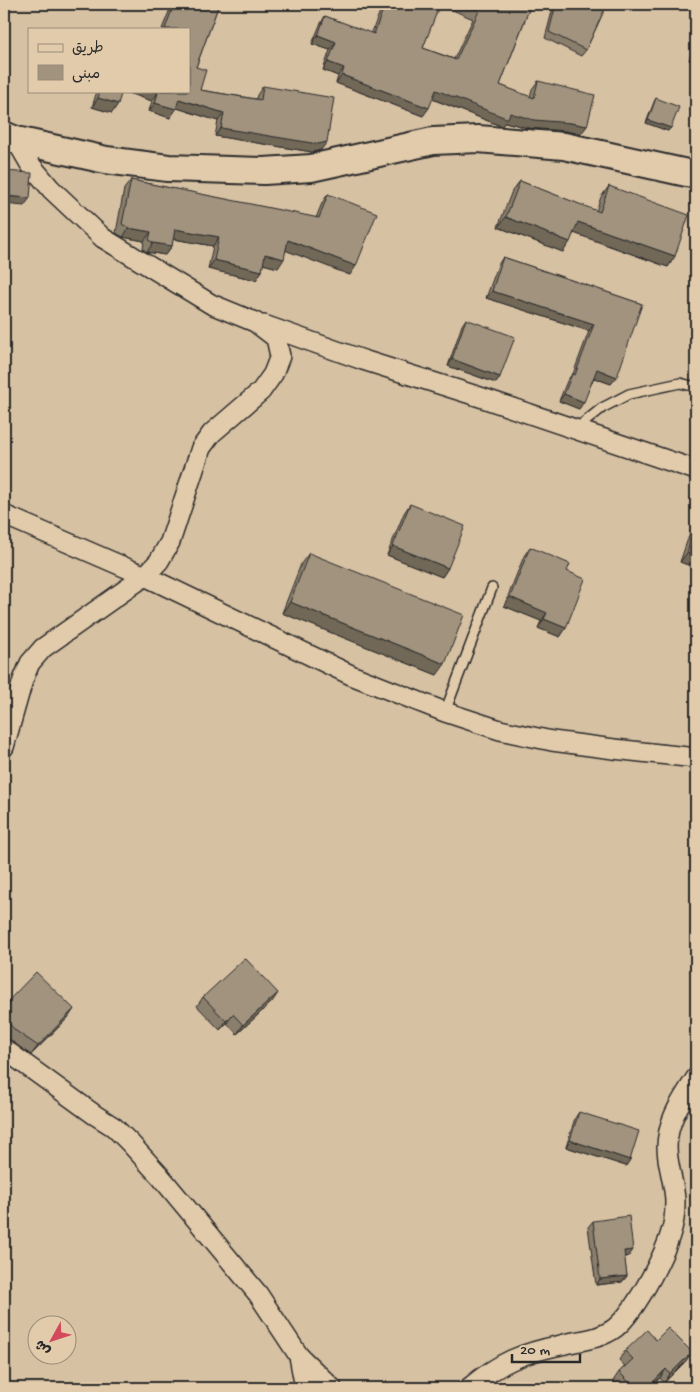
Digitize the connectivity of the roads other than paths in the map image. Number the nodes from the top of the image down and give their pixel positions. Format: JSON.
{"nodes":[{"id":1,"x":10,"y":137,"type":"edge"},
{"id":2,"x":696,"y":175,"type":"edge"},
{"id":3,"x":255,"y":322,"type":"junction"},
{"id":4,"x":696,"y":387,"type":"edge"},
{"id":5,"x":576,"y":429,"type":"junction"},
{"id":6,"x":696,"y":470,"type":"edge"},
{"id":7,"x":4,"y":515,"type":"edge"},
{"id":8,"x":145,"y":576,"type":"junction"},
{"id":9,"x":492,"y":588,"type":"dead end"},
{"id":10,"x":445,"y":712,"type":"junction"},
{"id":11,"x":4,"y":747,"type":"edge"},
{"id":12,"x":696,"y":758,"type":"edge"},
{"id":13,"x":4,"y":1049,"type":"edge"},
{"id":14,"x":696,"y":1078,"type":"edge"},
{"id":15,"x":299,"y":1356,"type":"junction"},
{"id":16,"x":305,"y":1388,"type":"edge"},
{"id":17,"x":332,"y":1388,"type":"edge"},
{"id":18,"x":469,"y":1388,"type":"edge"}],
"edges":[{"from":1,"to":2,"type":"main road"},
{"from":1,"to":3,"type":"street"},
{"from":3,"to":5,"type":"street"},
{"from":3,"to":8,"type":"street"},
{"from":4,"to":5,"type":"lane"},
{"from":5,"to":6,"type":"street"},
{"from":7,"to":8,"type":"street"},
{"from":8,"to":10,"type":"street"},
{"from":8,"to":11,"type":"street"},
{"from":9,"to":10,"type":"lane"},
{"from":10,"to":12,"type":"street"},
{"from":13,"to":15,"type":"street"},
{"from":14,"to":18,"type":"street"},
{"from":15,"to":16,"type":"street"},
{"from":15,"to":17,"type":"street"}]}
